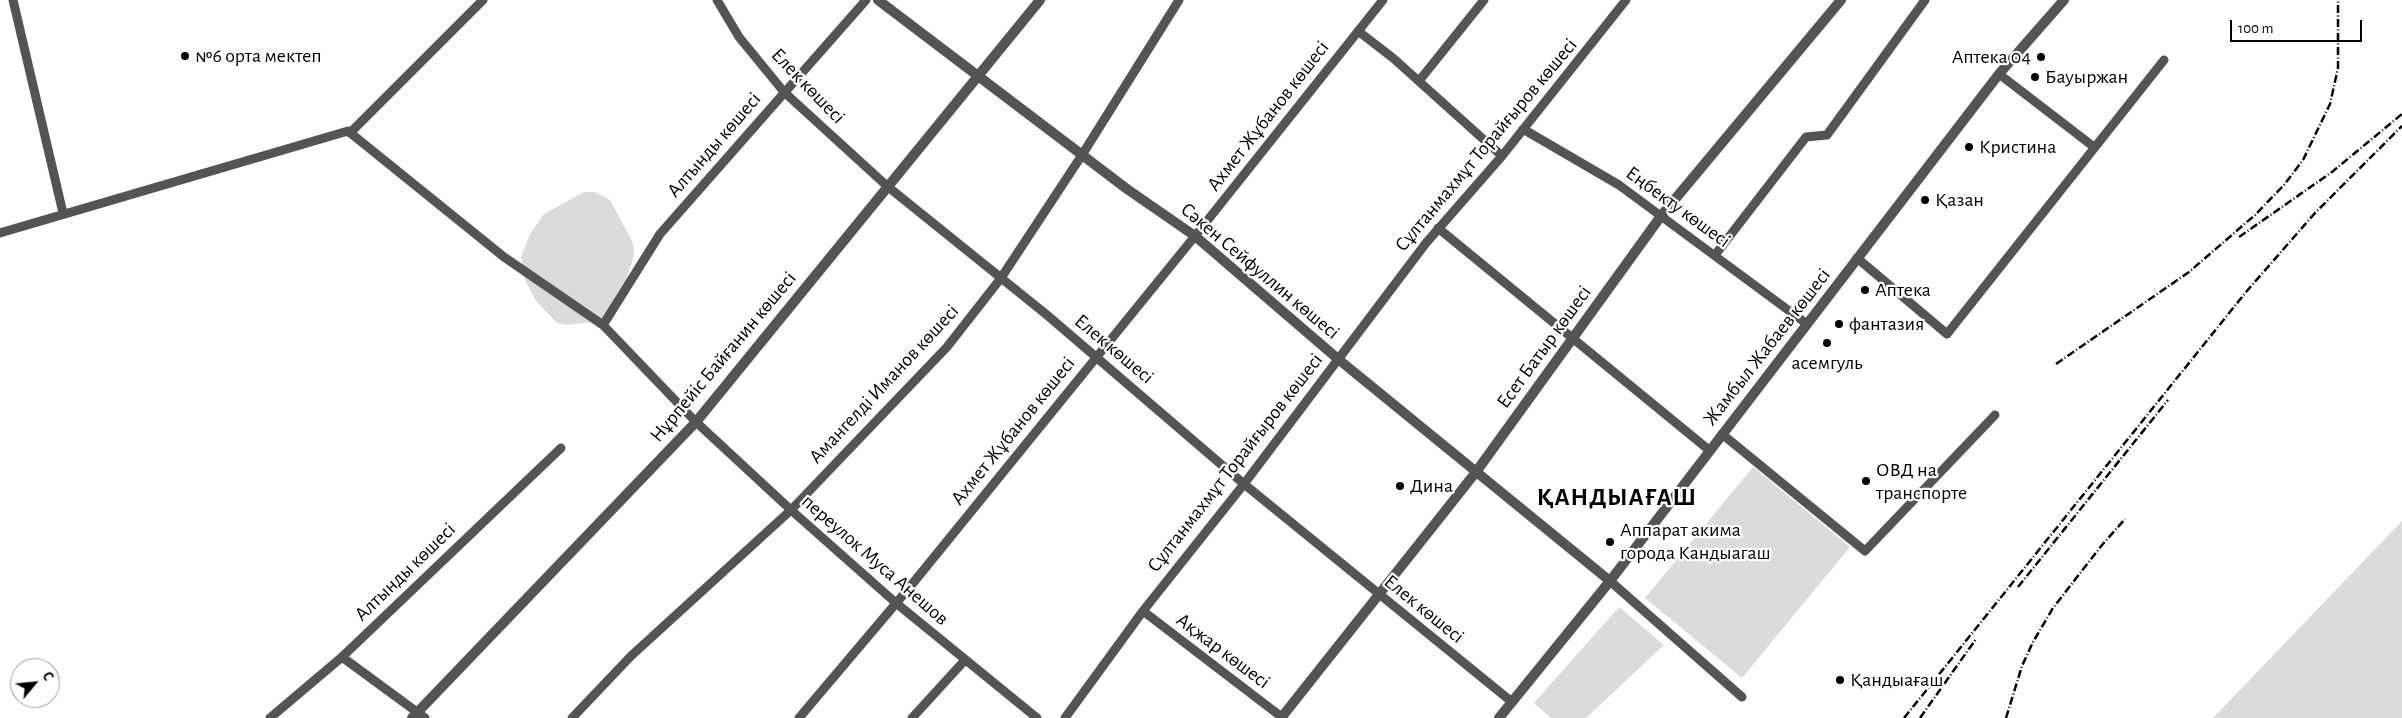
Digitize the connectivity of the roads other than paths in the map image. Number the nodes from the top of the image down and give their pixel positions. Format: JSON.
{"nodes":[{"id":1,"x":13,"y":0,"type":"edge"},
{"id":2,"x":483,"y":0,"type":"edge"},
{"id":3,"x":717,"y":0,"type":"edge"},
{"id":4,"x":866,"y":0,"type":"edge"},
{"id":5,"x":878,"y":0,"type":"edge"},
{"id":6,"x":1040,"y":0,"type":"edge"},
{"id":7,"x":1179,"y":0,"type":"edge"},
{"id":8,"x":1383,"y":0,"type":"edge"},
{"id":9,"x":1484,"y":0,"type":"edge"},
{"id":10,"x":1626,"y":0,"type":"edge"},
{"id":11,"x":1841,"y":0,"type":"edge"},
{"id":12,"x":1925,"y":0,"type":"edge"},
{"id":13,"x":2064,"y":0,"type":"edge"},
{"id":14,"x":1358,"y":31,"type":"junction"},
{"id":15,"x":2164,"y":60,"type":"dead end"},
{"id":16,"x":1999,"y":74,"type":"junction"},
{"id":17,"x":976,"y":76,"type":"junction"},
{"id":18,"x":1419,"y":81,"type":"junction"},
{"id":19,"x":784,"y":92,"type":"junction"},
{"id":20,"x":1523,"y":129,"type":"junction"},
{"id":21,"x":350,"y":133,"type":"junction"},
{"id":22,"x":2094,"y":147,"type":"junction"},
{"id":23,"x":1082,"y":155,"type":"junction"},
{"id":24,"x":1502,"y":156,"type":"junction"},
{"id":25,"x":887,"y":186,"type":"junction"},
{"id":26,"x":63,"y":213,"type":"junction"},
{"id":27,"x":1661,"y":216,"type":"junction"},
{"id":28,"x":1438,"y":228,"type":"junction"},
{"id":29,"x":0,"y":233,"type":"edge"},
{"id":30,"x":1195,"y":236,"type":"junction"},
{"id":31,"x":1715,"y":255,"type":"junction"},
{"id":32,"x":1857,"y":258,"type":"junction"},
{"id":33,"x":1001,"y":278,"type":"junction"},
{"id":34,"x":603,"y":324,"type":"junction"},
{"id":35,"x":1807,"y":324,"type":"junction"},
{"id":36,"x":1571,"y":338,"type":"junction"},
{"id":37,"x":1096,"y":356,"type":"junction"},
{"id":38,"x":1338,"y":359,"type":"junction"},
{"id":39,"x":1994,"y":415,"type":"dead end"},
{"id":40,"x":696,"y":422,"type":"junction"},
{"id":41,"x":1722,"y":434,"type":"junction"},
{"id":42,"x":561,"y":448,"type":"dead end"},
{"id":43,"x":1709,"y":450,"type":"junction"},
{"id":44,"x":1476,"y":472,"type":"junction"},
{"id":45,"x":1244,"y":484,"type":"junction"},
{"id":46,"x":791,"y":510,"type":"junction"},
{"id":47,"x":1610,"y":581,"type":"junction"},
{"id":48,"x":1378,"y":595,"type":"junction"},
{"id":49,"x":896,"y":603,"type":"junction"},
{"id":50,"x":1143,"y":612,"type":"junction"},
{"id":51,"x":342,"y":657,"type":"junction"},
{"id":52,"x":965,"y":660,"type":"junction"},
{"id":53,"x":1742,"y":697,"type":"dead end"},
{"id":54,"x":1512,"y":702,"type":"junction"},
{"id":55,"x":418,"y":716,"type":"edge"},
{"id":56,"x":270,"y":718,"type":"edge"},
{"id":57,"x":572,"y":718,"type":"edge"},
{"id":58,"x":799,"y":718,"type":"edge"},
{"id":59,"x":912,"y":718,"type":"edge"},
{"id":60,"x":1037,"y":718,"type":"edge"},
{"id":61,"x":1065,"y":718,"type":"edge"},
{"id":62,"x":1282,"y":718,"type":"edge"},
{"id":63,"x":1499,"y":718,"type":"edge"}],
"edges":[{"from":1,"to":26,"type":"street"},
{"from":2,"to":21,"type":"street"},
{"from":3,"to":19,"type":"street","name":"Елек көшесі"},
{"from":4,"to":19,"type":"street","name":"Алтынды көшесі"},
{"from":5,"to":17,"type":"street","name":"Сәкен Сейфуллин көшесі"},
{"from":6,"to":17,"type":"street","name":"Нұрпейіс Байғанин көшесі"},
{"from":7,"to":23,"type":"street","name":"Амангелді Иманов көшесі"},
{"from":8,"to":14,"type":"street","name":"Ахмет Жұбанов көшесі"},
{"from":9,"to":18,"type":"street"},
{"from":10,"to":20,"type":"street","name":"Сұлтанмахмұт Торайғыров көшесі"},
{"from":11,"to":27,"type":"street","name":"Есет Батыр көшесі"},
{"from":12,"to":31,"type":"street"},
{"from":13,"to":16,"type":"street","name":"Жамбыл Жабаев көшесі"},
{"from":14,"to":18,"type":"street"},
{"from":14,"to":30,"type":"street","name":"Ахмет Жұбанов көшесі"},
{"from":15,"to":22,"type":"street"},
{"from":16,"to":22,"type":"street"},
{"from":16,"to":32,"type":"street","name":"Жамбыл Жабаев көшесі"},
{"from":17,"to":23,"type":"street","name":"Сәкен Сейфуллин көшесі"},
{"from":17,"to":25,"type":"street","name":"Нұрпейіс Байғанин көшесі"},
{"from":18,"to":24,"type":"street"},
{"from":19,"to":25,"type":"street","name":"Елек көшесі"},
{"from":19,"to":34,"type":"street","name":"Алтынды көшесі"},
{"from":20,"to":24,"type":"street","name":"Сұлтанмахмұт Торайғыров көшесі"},
{"from":20,"to":27,"type":"street","name":"Еңбекту көшесі"},
{"from":21,"to":26,"type":"street"},
{"from":21,"to":34,"type":"street","name":"переулок Муса Анешов"},
{"from":22,"to":32,"type":"street"},
{"from":23,"to":30,"type":"street","name":"Сәкен Сейфуллин көшесі"},
{"from":23,"to":33,"type":"street","name":"Амангелді Иманов көшесі"},
{"from":24,"to":28,"type":"street","name":"Сұлтанмахмұт Торайғыров көшесі"},
{"from":25,"to":33,"type":"street","name":"Елек көшесі"},
{"from":25,"to":40,"type":"street","name":"Нұрпейіс Байғанин көшесі"},
{"from":26,"to":29,"type":"street"},
{"from":27,"to":31,"type":"street","name":"Еңбекту көшесі"},
{"from":27,"to":36,"type":"street","name":"Есет Батыр көшесі"},
{"from":28,"to":36,"type":"street"},
{"from":28,"to":38,"type":"street","name":"Сұлтанмахмұт Торайғыров көшесі"},
{"from":30,"to":37,"type":"street","name":"Ахмет Жұбанов көшесі"},
{"from":30,"to":38,"type":"street","name":"Сәкен Сейфуллин көшесі"},
{"from":31,"to":35,"type":"street","name":"Еңбекту көшесі"},
{"from":32,"to":35,"type":"street","name":"Жамбыл Жабаев көшесі"},
{"from":33,"to":37,"type":"street","name":"Елек көшесі"},
{"from":33,"to":46,"type":"street","name":"Амангелді Иманов көшесі"},
{"from":34,"to":40,"type":"street","name":"переулок Муса Анешов"},
{"from":35,"to":41,"type":"street","name":"Жамбыл Жабаев көшесі"},
{"from":36,"to":43,"type":"street"},
{"from":36,"to":44,"type":"street","name":"Есет Батыр көшесі"},
{"from":37,"to":45,"type":"street","name":"Елек көшесі"},
{"from":37,"to":49,"type":"street","name":"Ахмет Жұбанов көшесі"},
{"from":38,"to":44,"type":"street","name":"Сәкен Сейфуллин көшесі"},
{"from":38,"to":45,"type":"street","name":"Сұлтанмахмұт Торайғыров көшесі"},
{"from":39,"to":41,"type":"street"},
{"from":40,"to":46,"type":"street","name":"переулок Муса Анешов"},
{"from":40,"to":55,"type":"street","name":"Нұрпейіс Байғанин көшесі"},
{"from":41,"to":43,"type":"street","name":"Жамбыл Жабаев көшесі"},
{"from":42,"to":51,"type":"street","name":"Алтынды көшесі"},
{"from":43,"to":47,"type":"street","name":"Жамбыл Жабаев көшесі"},
{"from":44,"to":47,"type":"street","name":"Сәкен Сейфуллин көшесі"},
{"from":44,"to":48,"type":"street","name":"Есет Батыр көшесі"},
{"from":45,"to":48,"type":"street","name":"Елек көшесі"},
{"from":45,"to":50,"type":"street","name":"Сұлтанмахмұт Торайғыров көшесі"},
{"from":46,"to":49,"type":"street","name":"переулок Муса Анешов"},
{"from":46,"to":57,"type":"street","name":"Амангелді Иманов көшесі"},
{"from":47,"to":53,"type":"street"},
{"from":47,"to":54,"type":"street","name":"Жамбыл Жабаев көшесі"},
{"from":48,"to":54,"type":"street","name":"Елек көшесі"},
{"from":48,"to":62,"type":"street","name":"Есет Батыр көшесі"},
{"from":49,"to":52,"type":"street","name":"переулок Муса Анешов"},
{"from":49,"to":58,"type":"street","name":"Ахмет Жұбанов көшесі"},
{"from":50,"to":61,"type":"street","name":"Сұлтанмахмұт Торайғыров көшесі"},
{"from":50,"to":62,"type":"street","name":"Ақжар көшесі"},
{"from":51,"to":55,"type":"street"},
{"from":51,"to":56,"type":"street","name":"Алтынды көшесі"},
{"from":52,"to":59,"type":"street"},
{"from":52,"to":60,"type":"street","name":"переулок Муса Анешов"},
{"from":54,"to":63,"type":"street","name":"Жамбыл Жабаев көшесі"}]}
